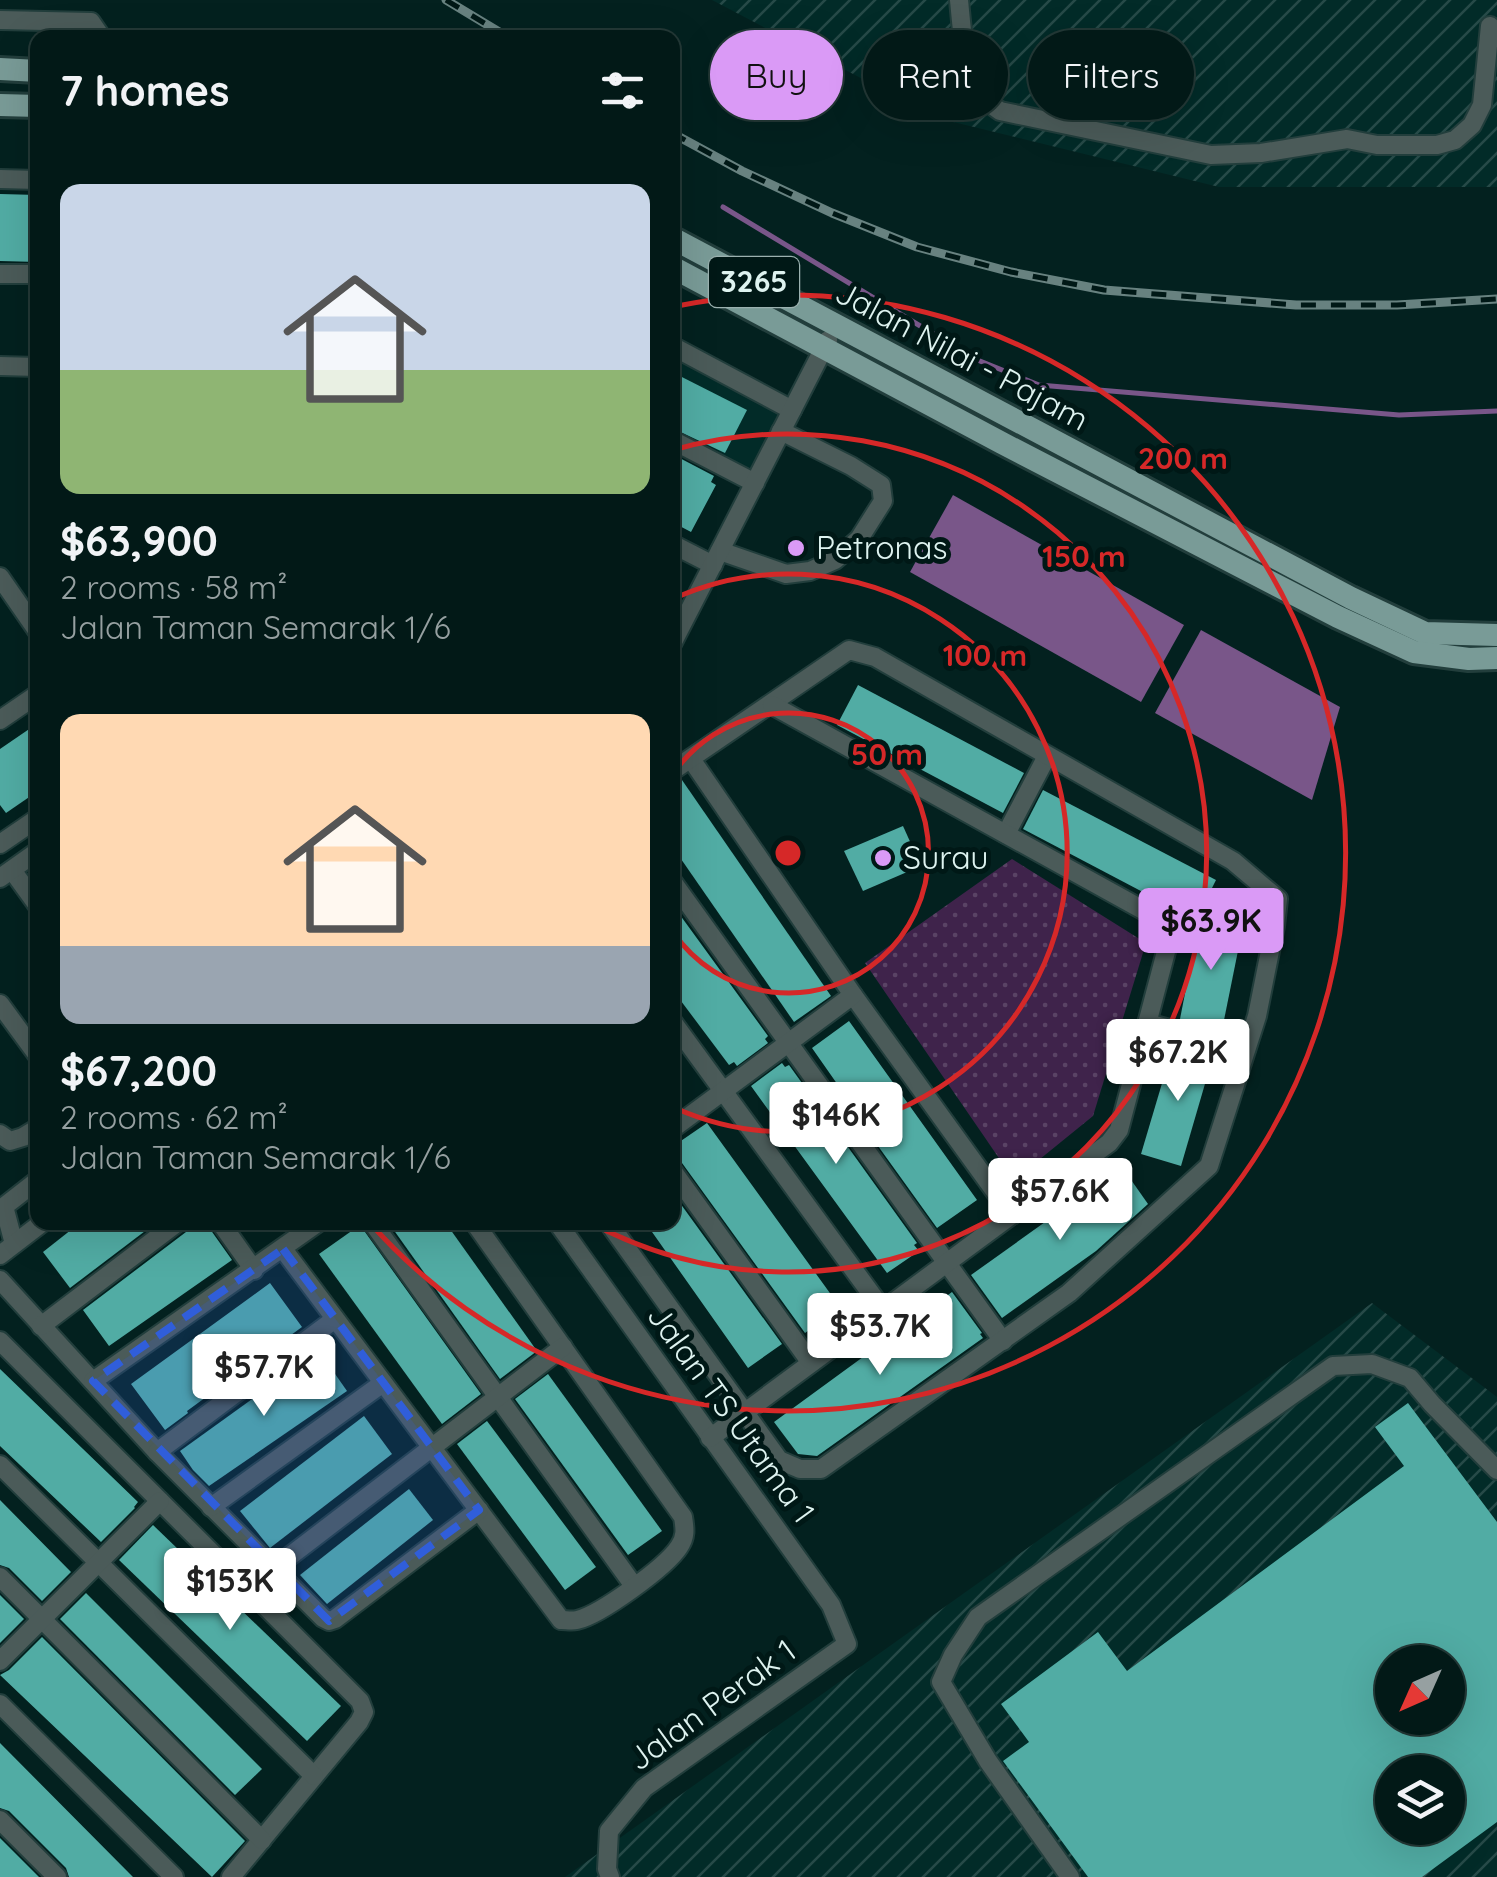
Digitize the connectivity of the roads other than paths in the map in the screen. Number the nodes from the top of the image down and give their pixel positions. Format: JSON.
{"nodes":[{"id":1,"x":959,"y":0,"type":"edge"},
{"id":2,"x":0,"y":20,"type":"edge"},
{"id":3,"x":1490,"y":26,"type":"dead end"},
{"id":4,"x":96,"y":30,"type":"edge"},
{"id":5,"x":0,"y":70,"type":"edge"},
{"id":6,"x":30,"y":71,"type":"edge"},
{"id":7,"x":0,"y":105,"type":"edge"},
{"id":8,"x":30,"y":106,"type":"edge"},
{"id":9,"x":0,"y":179,"type":"edge"},
{"id":10,"x":30,"y":180,"type":"edge"},
{"id":11,"x":680,"y":242,"type":"edge"},
{"id":12,"x":680,"y":271,"type":"edge"},
{"id":13,"x":0,"y":274,"type":"edge"},
{"id":14,"x":30,"y":274,"type":"edge"},
{"id":15,"x":836,"y":326,"type":"junction"},
{"id":16,"x":824,"y":348,"type":"junction"},
{"id":17,"x":680,"y":350,"type":"edge"},
{"id":18,"x":0,"y":366,"type":"edge"},
{"id":19,"x":30,"y":367,"type":"edge"},
{"id":20,"x":792,"y":410,"type":"junction"},
{"id":21,"x":782,"y":431,"type":"junction"},
{"id":22,"x":680,"y":444,"type":"edge"},
{"id":23,"x":755,"y":483,"type":"junction"},
{"id":24,"x":680,"y":547,"type":"edge"},
{"id":25,"x":716,"y":558,"type":"junction"},
{"id":26,"x":0,"y":577,"type":"edge"},
{"id":27,"x":30,"y":620,"type":"edge"},
{"id":28,"x":680,"y":628,"type":"edge"},
{"id":29,"x":1497,"y":634,"type":"edge"},
{"id":30,"x":1497,"y":658,"type":"edge"},
{"id":31,"x":30,"y":699,"type":"edge"},
{"id":32,"x":772,"y":704,"type":"junction"},
{"id":33,"x":0,"y":720,"type":"edge"},
{"id":34,"x":1048,"y":756,"type":"junction"},
{"id":35,"x":691,"y":759,"type":"junction"},
{"id":36,"x":680,"y":767,"type":"edge"},
{"id":37,"x":30,"y":823,"type":"edge"},
{"id":38,"x":1006,"y":834,"type":"junction"},
{"id":39,"x":0,"y":844,"type":"edge"},
{"id":40,"x":30,"y":857,"type":"edge"},
{"id":41,"x":6,"y":874,"type":"edge"},
{"id":42,"x":680,"y":891,"type":"edge"},
{"id":43,"x":30,"y":898,"type":"edge"},
{"id":44,"x":854,"y":995,"type":"junction"},
{"id":45,"x":0,"y":1004,"type":"edge"},
{"id":46,"x":1147,"y":1023,"type":"junction"},
{"id":47,"x":680,"y":1033,"type":"edge"},
{"id":48,"x":791,"y":1043,"type":"junction"},
{"id":49,"x":30,"y":1045,"type":"edge"},
{"id":50,"x":1246,"y":1050,"type":"junction"},
{"id":51,"x":724,"y":1092,"type":"junction"},
{"id":52,"x":680,"y":1123,"type":"edge"},
{"id":53,"x":30,"y":1132,"type":"edge"},
{"id":54,"x":0,"y":1134,"type":"edge"},
{"id":55,"x":680,"y":1181,"type":"edge"},
{"id":56,"x":30,"y":1186,"type":"edge"},
{"id":57,"x":1012,"y":1215,"type":"junction"},
{"id":58,"x":32,"y":1230,"type":"edge"},
{"id":59,"x":167,"y":1230,"type":"edge"},
{"id":60,"x":226,"y":1230,"type":"edge"},
{"id":61,"x":309,"y":1230,"type":"edge"},
{"id":62,"x":378,"y":1230,"type":"edge"},
{"id":63,"x":480,"y":1230,"type":"edge"},
{"id":64,"x":564,"y":1230,"type":"edge"},
{"id":65,"x":614,"y":1230,"type":"edge"},
{"id":66,"x":7,"y":1249,"type":"edge"},
{"id":67,"x":284,"y":1250,"type":"junction"},
{"id":68,"x":946,"y":1264,"type":"junction"},
{"id":69,"x":254,"y":1270,"type":"junction"},
{"id":70,"x":0,"y":1280,"type":"edge"},
{"id":71,"x":884,"y":1310,"type":"junction"},
{"id":72,"x":335,"y":1319,"type":"junction"},
{"id":73,"x":41,"y":1326,"type":"junction"},
{"id":74,"x":0,"y":1341,"type":"edge"},
{"id":75,"x":1003,"y":1341,"type":"junction"},
{"id":76,"x":562,"y":1348,"type":"junction"},
{"id":77,"x":811,"y":1364,"type":"junction"},
{"id":78,"x":93,"y":1382,"type":"junction"},
{"id":79,"x":383,"y":1383,"type":"junction"},
{"id":80,"x":498,"y":1398,"type":"junction"},
{"id":81,"x":745,"y":1412,"type":"junction"},
{"id":82,"x":710,"y":1438,"type":"junction"},
{"id":83,"x":433,"y":1448,"type":"junction"},
{"id":84,"x":157,"y":1452,"type":"junction"},
{"id":85,"x":0,"y":1465,"type":"edge"},
{"id":86,"x":1497,"y":1470,"type":"edge"},
{"id":87,"x":160,"y":1501,"type":"junction"},
{"id":88,"x":211,"y":1507,"type":"junction"},
{"id":89,"x":478,"y":1510,"type":"junction"},
{"id":90,"x":98,"y":1562,"type":"junction"},
{"id":91,"x":273,"y":1569,"type":"junction"},
{"id":92,"x":0,"y":1577,"type":"edge"},
{"id":93,"x":634,"y":1586,"type":"junction"},
{"id":94,"x":42,"y":1619,"type":"junction"},
{"id":95,"x":847,"y":1644,"type":"joint"},
{"id":96,"x":0,"y":1661,"type":"edge"},
{"id":97,"x":0,"y":1704,"type":"edge"},
{"id":98,"x":314,"y":1776,"type":"junction"},
{"id":99,"x":0,"y":1820,"type":"edge"},
{"id":100,"x":262,"y":1840,"type":"junction"},
{"id":101,"x":57,"y":1877,"type":"edge"},
{"id":102,"x":174,"y":1877,"type":"edge"},
{"id":103,"x":231,"y":1877,"type":"edge"},
{"id":104,"x":610,"y":1877,"type":"edge"},
{"id":105,"x":1070,"y":1877,"type":"edge"}],
"edges":[{"from":1,"to":3,"type":"street"},
{"from":2,"to":4,"type":"street"},
{"from":5,"to":6,"type":"main road"},
{"from":7,"to":8,"type":"main road"},
{"from":9,"to":10,"type":"street"},
{"from":11,"to":15,"type":"main road","name":"Jalan Nilai - Pajam","number":"3265"},
{"from":12,"to":16,"type":"main road","name":"Jalan Nilai - Pajam","number":"3265"},
{"from":13,"to":14,"type":"street"},
{"from":15,"to":16,"type":"street"},
{"from":15,"to":29,"type":"main road","name":"Jalan Nilai - Pajam","number":"3265"},
{"from":16,"to":20,"type":"street"},
{"from":16,"to":30,"type":"main road","name":"Jalan Nilai - Pajam","number":"3265"},
{"from":17,"to":20,"type":"street"},
{"from":18,"to":19,"type":"street"},
{"from":20,"to":21,"type":"street"},
{"from":21,"to":23,"type":"street"},
{"from":21,"to":25,"type":"street"},
{"from":22,"to":23,"type":"street"},
{"from":23,"to":25,"type":"street"},
{"from":24,"to":25,"type":"street"},
{"from":25,"to":28,"type":"street"},
{"from":26,"to":27,"type":"street"},
{"from":31,"to":33,"type":"street"},
{"from":32,"to":34,"type":"street"},
{"from":32,"to":35,"type":"street"},
{"from":32,"to":38,"type":"street"},
{"from":34,"to":38,"type":"street"},
{"from":34,"to":50,"type":"street"},
{"from":35,"to":36,"type":"street"},
{"from":35,"to":44,"type":"street"},
{"from":37,"to":39,"type":"street"},
{"from":38,"to":46,"type":"street"},
{"from":40,"to":41,"type":"street"},
{"from":41,"to":43,"type":"street"},
{"from":42,"to":48,"type":"street"},
{"from":44,"to":48,"type":"street"},
{"from":44,"to":57,"type":"street"},
{"from":45,"to":49,"type":"street"},
{"from":46,"to":50,"type":"street"},
{"from":46,"to":57,"type":"street"},
{"from":47,"to":51,"type":"street"},
{"from":48,"to":51,"type":"street"},
{"from":48,"to":68,"type":"street"},
{"from":50,"to":75,"type":"street"},
{"from":51,"to":52,"type":"street"},
{"from":51,"to":71,"type":"street"},
{"from":53,"to":54,"type":"street"},
{"from":55,"to":77,"type":"street"},
{"from":56,"to":66,"type":"street"},
{"from":57,"to":68,"type":"street"},
{"from":58,"to":66,"type":"street"},
{"from":59,"to":73,"type":"street"},
{"from":60,"to":69,"type":"street"},
{"from":61,"to":67,"type":"street"},
{"from":62,"to":80,"type":"street"},
{"from":63,"to":76,"type":"street"},
{"from":64,"to":82,"type":"street","name":"Jalan TS Utama 1"},
{"from":65,"to":81,"type":"street"},
{"from":67,"to":69,"type":"street"},
{"from":67,"to":72,"type":"street"},
{"from":68,"to":71,"type":"street"},
{"from":68,"to":75,"type":"street"},
{"from":69,"to":78,"type":"street"},
{"from":70,"to":73,"type":"street"},
{"from":71,"to":77,"type":"street"},
{"from":72,"to":79,"type":"street"},
{"from":72,"to":84,"type":"street"},
{"from":73,"to":78,"type":"street"},
{"from":74,"to":87,"type":"street"},
{"from":75,"to":81,"type":"street"},
{"from":76,"to":80,"type":"street"},
{"from":76,"to":93,"type":"street"},
{"from":77,"to":81,"type":"street"},
{"from":78,"to":84,"type":"street"},
{"from":79,"to":83,"type":"street"},
{"from":79,"to":88,"type":"street"},
{"from":80,"to":83,"type":"street"},
{"from":80,"to":93,"type":"street"},
{"from":81,"to":82,"type":"street"},
{"from":82,"to":95,"type":"street","name":"Jalan TS Utama 1"},
{"from":83,"to":89,"type":"street"},
{"from":83,"to":91,"type":"street"},
{"from":84,"to":88,"type":"street"},
{"from":85,"to":90,"type":"street"},
{"from":86,"to":105,"type":"street"},
{"from":87,"to":90,"type":"street"},
{"from":87,"to":98,"type":"street"},
{"from":88,"to":91,"type":"street"},
{"from":89,"to":91,"type":"street"},
{"from":89,"to":93,"type":"street"},
{"from":90,"to":94,"type":"street"},
{"from":90,"to":98,"type":"street"},
{"from":92,"to":94,"type":"street"},
{"from":94,"to":96,"type":"street"},
{"from":94,"to":100,"type":"street"},
{"from":95,"to":104,"type":"street","name":"Jalan Perak 1"},
{"from":97,"to":102,"type":"street"},
{"from":98,"to":100,"type":"street"},
{"from":99,"to":101,"type":"street"},
{"from":100,"to":103,"type":"street"}]}
